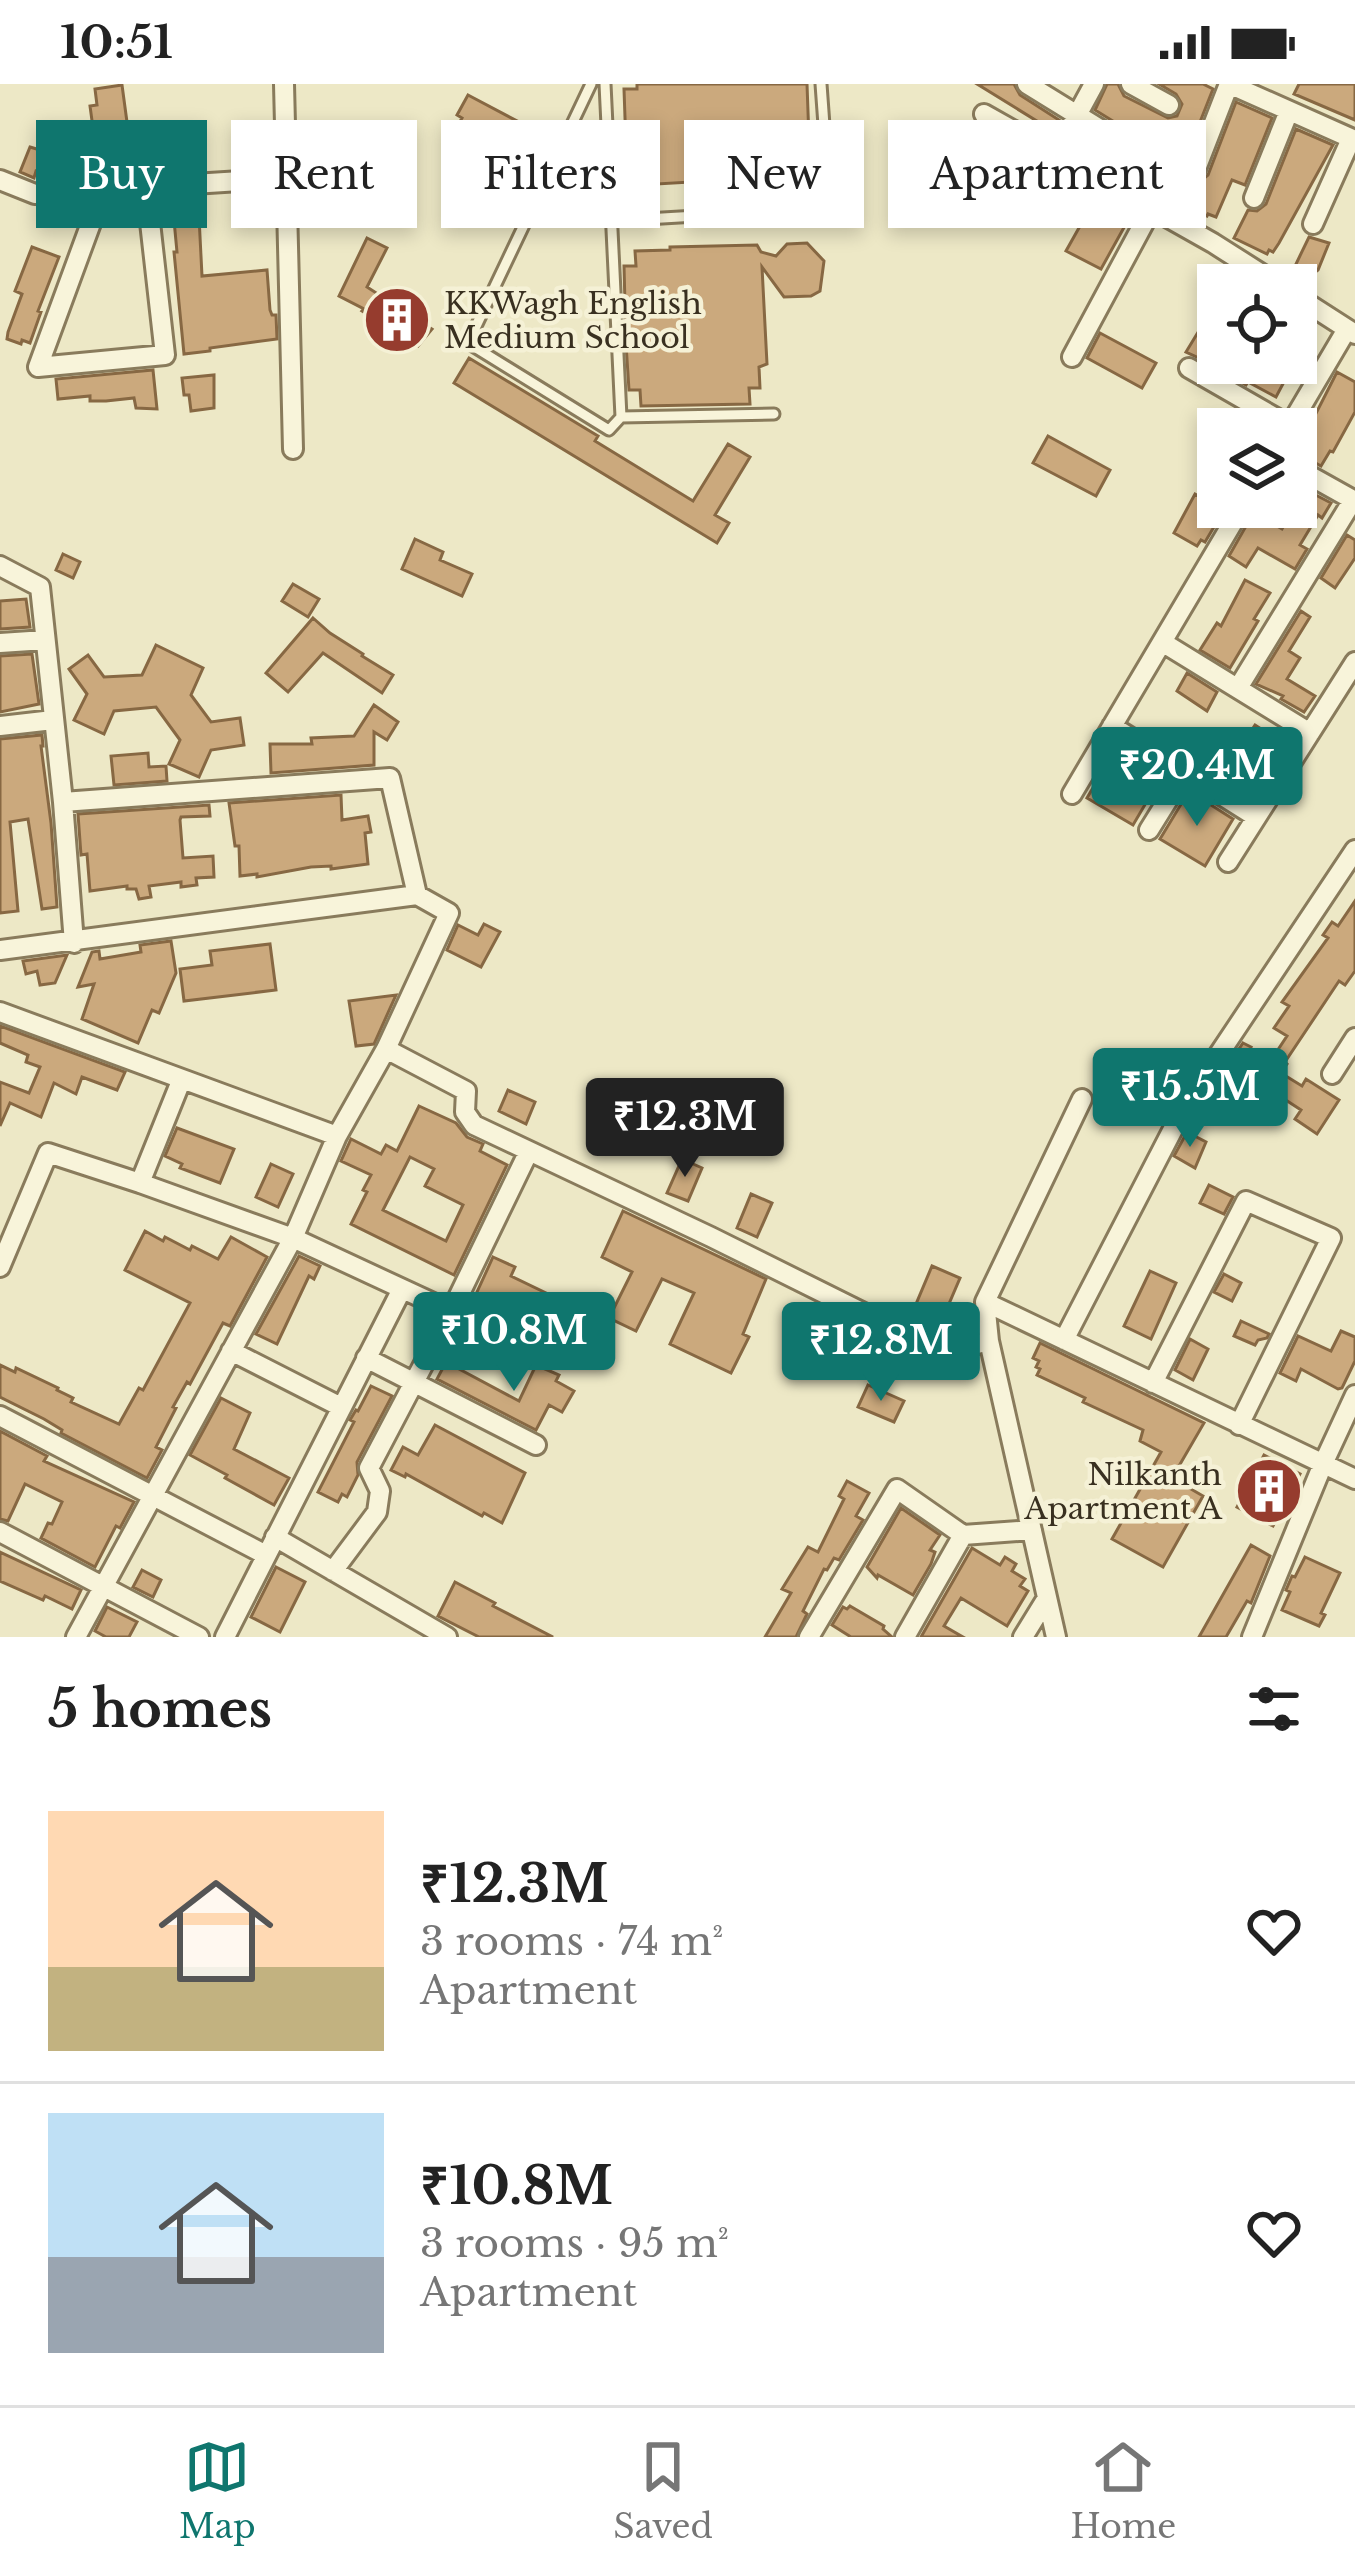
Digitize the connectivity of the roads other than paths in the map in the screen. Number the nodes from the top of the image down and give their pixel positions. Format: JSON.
{"nodes":[{"id":1,"x":284,"y":84,"type":"edge"},
{"id":2,"x":591,"y":84,"type":"edge"},
{"id":3,"x":605,"y":84,"type":"edge"},
{"id":4,"x":821,"y":84,"type":"edge"},
{"id":5,"x":1027,"y":84,"type":"edge"},
{"id":6,"x":1094,"y":84,"type":"edge"},
{"id":7,"x":1132,"y":84,"type":"edge"},
{"id":8,"x":1169,"y":105,"type":"dead end"},
{"id":9,"x":1288,"y":111,"type":"junction"},
{"id":10,"x":984,"y":114,"type":"dead end"},
{"id":11,"x":1077,"y":115,"type":"junction"},
{"id":12,"x":285,"y":120,"type":"edge"},
{"id":13,"x":607,"y":120,"type":"edge"},
{"id":14,"x":995,"y":120,"type":"edge"},
{"id":15,"x":1074,"y":120,"type":"edge"},
{"id":16,"x":1085,"y":120,"type":"edge"},
{"id":17,"x":1353,"y":140,"type":"edge"},
{"id":18,"x":1206,"y":142,"type":"edge"},
{"id":19,"x":0,"y":180,"type":"edge"},
{"id":20,"x":36,"y":194,"type":"edge"},
{"id":21,"x":1254,"y":198,"type":"dead end"},
{"id":22,"x":660,"y":217,"type":"edge"},
{"id":23,"x":1313,"y":224,"type":"dead end"},
{"id":24,"x":89,"y":228,"type":"edge"},
{"id":25,"x":150,"y":228,"type":"edge"},
{"id":26,"x":287,"y":228,"type":"edge"},
{"id":27,"x":612,"y":228,"type":"edge"},
{"id":28,"x":1141,"y":228,"type":"edge"},
{"id":29,"x":1185,"y":228,"type":"edge"},
{"id":30,"x":1244,"y":264,"type":"edge"},
{"id":31,"x":1317,"y":310,"type":"edge"},
{"id":32,"x":1351,"y":332,"type":"edge"},
{"id":33,"x":1072,"y":357,"type":"dead end"},
{"id":34,"x":1189,"y":368,"type":"dead end"},
{"id":35,"x":1256,"y":408,"type":"edge"},
{"id":36,"x":1302,"y":408,"type":"edge"},
{"id":37,"x":774,"y":415,"type":"dead end"},
{"id":38,"x":621,"y":417,"type":"junction"},
{"id":39,"x":292,"y":448,"type":"dead end"},
{"id":40,"x":1317,"y":480,"type":"edge"},
{"id":41,"x":1354,"y":500,"type":"edge"},
{"id":42,"x":1230,"y":528,"type":"edge"},
{"id":43,"x":0,"y":566,"type":"edge"},
{"id":44,"x":45,"y":640,"type":"junction"},
{"id":45,"x":1162,"y":642,"type":"junction"},
{"id":46,"x":0,"y":643,"type":"edge"},
{"id":47,"x":1355,"y":662,"type":"edge"},
{"id":48,"x":1238,"y":688,"type":"junction"},
{"id":49,"x":53,"y":720,"type":"junction"},
{"id":50,"x":0,"y":726,"type":"edge"},
{"id":51,"x":1112,"y":726,"type":"junction"},
{"id":52,"x":1310,"y":733,"type":"junction"},
{"id":53,"x":1185,"y":772,"type":"junction"},
{"id":54,"x":1072,"y":794,"type":"dead end"},
{"id":55,"x":63,"y":802,"type":"junction"},
{"id":56,"x":1256,"y":818,"type":"junction"},
{"id":57,"x":1149,"y":830,"type":"dead end"},
{"id":58,"x":1355,"y":850,"type":"edge"},
{"id":59,"x":1228,"y":862,"type":"dead end"},
{"id":60,"x":417,"y":895,"type":"junction"},
{"id":61,"x":74,"y":943,"type":"junction"},
{"id":62,"x":0,"y":950,"type":"edge"},
{"id":63,"x":0,"y":1012,"type":"edge"},
{"id":64,"x":1355,"y":1038,"type":"edge"},
{"id":65,"x":386,"y":1049,"type":"junction"},
{"id":66,"x":1332,"y":1074,"type":"dead end"},
{"id":67,"x":181,"y":1081,"type":"junction"},
{"id":68,"x":1082,"y":1099,"type":"dead end"},
{"id":69,"x":337,"y":1136,"type":"junction"},
{"id":70,"x":530,"y":1151,"type":"junction"},
{"id":71,"x":140,"y":1183,"type":"junction"},
{"id":72,"x":293,"y":1238,"type":"junction"},
{"id":73,"x":0,"y":1267,"type":"edge"},
{"id":74,"x":402,"y":1288,"type":"junction"},
{"id":75,"x":985,"y":1302,"type":"junction"},
{"id":76,"x":451,"y":1312,"type":"junction"},
{"id":77,"x":1064,"y":1340,"type":"junction"},
{"id":78,"x":989,"y":1341,"type":"junction"},
{"id":79,"x":532,"y":1348,"type":"dead end"},
{"id":80,"x":231,"y":1351,"type":"junction"},
{"id":81,"x":366,"y":1358,"type":"junction"},
{"id":82,"x":414,"y":1382,"type":"junction"},
{"id":83,"x":1153,"y":1383,"type":"junction"},
{"id":84,"x":1355,"y":1395,"type":"edge"},
{"id":85,"x":341,"y":1406,"type":"junction"},
{"id":86,"x":0,"y":1416,"type":"edge"},
{"id":87,"x":1240,"y":1425,"type":"junction"},
{"id":88,"x":536,"y":1445,"type":"dead end"},
{"id":89,"x":1323,"y":1464,"type":"junction"},
{"id":90,"x":1355,"y":1479,"type":"edge"},
{"id":91,"x":152,"y":1496,"type":"junction"},
{"id":92,"x":1032,"y":1530,"type":"junction"},
{"id":93,"x":0,"y":1532,"type":"edge"},
{"id":94,"x":963,"y":1535,"type":"junction"},
{"id":95,"x":275,"y":1537,"type":"junction"},
{"id":96,"x":266,"y":1556,"type":"junction"},
{"id":97,"x":333,"y":1570,"type":"junction"},
{"id":98,"x":104,"y":1587,"type":"junction"},
{"id":99,"x":1047,"y":1598,"type":"junction"},
{"id":100,"x":76,"y":1637,"type":"edge"},
{"id":101,"x":199,"y":1637,"type":"edge"},
{"id":102,"x":225,"y":1637,"type":"edge"},
{"id":103,"x":447,"y":1637,"type":"edge"},
{"id":104,"x":809,"y":1637,"type":"edge"},
{"id":105,"x":905,"y":1637,"type":"edge"},
{"id":106,"x":1023,"y":1637,"type":"edge"},
{"id":107,"x":1055,"y":1637,"type":"edge"},
{"id":108,"x":1252,"y":1637,"type":"edge"}],
"edges":[{"from":1,"to":12,"type":"street"},
{"from":2,"to":38,"type":"lane"},
{"from":3,"to":13,"type":"lane"},
{"from":4,"to":22,"type":"lane"},
{"from":5,"to":11,"type":"street"},
{"from":6,"to":11,"type":"street"},
{"from":7,"to":8,"type":"street"},
{"from":9,"to":17,"type":"street"},
{"from":9,"to":18,"type":"street"},
{"from":9,"to":21,"type":"street"},
{"from":10,"to":14,"type":"street"},
{"from":11,"to":15,"type":"street"},
{"from":11,"to":16,"type":"street"},
{"from":17,"to":23,"type":"street"},
{"from":19,"to":20,"type":"street"},
{"from":24,"to":25,"type":"street"},
{"from":26,"to":39,"type":"street"},
{"from":27,"to":38,"type":"lane"},
{"from":28,"to":33,"type":"street"},
{"from":29,"to":30,"type":"street"},
{"from":31,"to":32,"type":"street"},
{"from":32,"to":36,"type":"street"},
{"from":34,"to":35,"type":"street"},
{"from":37,"to":38,"type":"lane"},
{"from":40,"to":41,"type":"street"},
{"from":41,"to":48,"type":"street"},
{"from":42,"to":45,"type":"street"},
{"from":43,"to":44,"type":"street"},
{"from":44,"to":46,"type":"street"},
{"from":44,"to":49,"type":"street"},
{"from":45,"to":48,"type":"street"},
{"from":45,"to":51,"type":"street"},
{"from":47,"to":52,"type":"street"},
{"from":48,"to":52,"type":"street"},
{"from":49,"to":50,"type":"street"},
{"from":49,"to":55,"type":"street"},
{"from":51,"to":53,"type":"street"},
{"from":51,"to":54,"type":"street"},
{"from":52,"to":56,"type":"street"},
{"from":53,"to":56,"type":"street"},
{"from":53,"to":57,"type":"street"},
{"from":55,"to":60,"type":"street"},
{"from":55,"to":61,"type":"street"},
{"from":56,"to":59,"type":"street"},
{"from":58,"to":77,"type":"street"},
{"from":60,"to":61,"type":"street"},
{"from":60,"to":65,"type":"street"},
{"from":61,"to":62,"type":"street"},
{"from":63,"to":67,"type":"street"},
{"from":64,"to":66,"type":"street"},
{"from":65,"to":69,"type":"street"},
{"from":65,"to":70,"type":"street"},
{"from":67,"to":69,"type":"street"},
{"from":67,"to":71,"type":"street"},
{"from":68,"to":75,"type":"street"},
{"from":69,"to":72,"type":"street"},
{"from":70,"to":76,"type":"street"},
{"from":70,"to":78,"type":"street"},
{"from":71,"to":72,"type":"street"},
{"from":71,"to":73,"type":"street"},
{"from":72,"to":74,"type":"street"},
{"from":72,"to":80,"type":"street"},
{"from":74,"to":76,"type":"street"},
{"from":74,"to":81,"type":"street"},
{"from":75,"to":77,"type":"street"},
{"from":75,"to":78,"type":"street"},
{"from":76,"to":79,"type":"street"},
{"from":76,"to":82,"type":"street"},
{"from":77,"to":83,"type":"street"},
{"from":78,"to":92,"type":"street"},
{"from":80,"to":85,"type":"street"},
{"from":80,"to":91,"type":"street"},
{"from":81,"to":82,"type":"street"},
{"from":81,"to":85,"type":"street"},
{"from":82,"to":88,"type":"street"},
{"from":82,"to":97,"type":"street"},
{"from":83,"to":87,"type":"street"},
{"from":83,"to":87,"type":"street"},
{"from":84,"to":89,"type":"street"},
{"from":85,"to":95,"type":"street"},
{"from":86,"to":91,"type":"street"},
{"from":87,"to":89,"type":"street"},
{"from":89,"to":90,"type":"street"},
{"from":89,"to":108,"type":"street"},
{"from":91,"to":96,"type":"street"},
{"from":91,"to":98,"type":"street"},
{"from":92,"to":94,"type":"street"},
{"from":92,"to":99,"type":"street"},
{"from":93,"to":98,"type":"street"},
{"from":94,"to":104,"type":"street"},
{"from":94,"to":105,"type":"street"},
{"from":95,"to":96,"type":"street"},
{"from":95,"to":97,"type":"street"},
{"from":96,"to":102,"type":"street"},
{"from":97,"to":103,"type":"street"},
{"from":98,"to":100,"type":"street"},
{"from":98,"to":101,"type":"street"},
{"from":99,"to":106,"type":"street"},
{"from":99,"to":107,"type":"street"}]}
